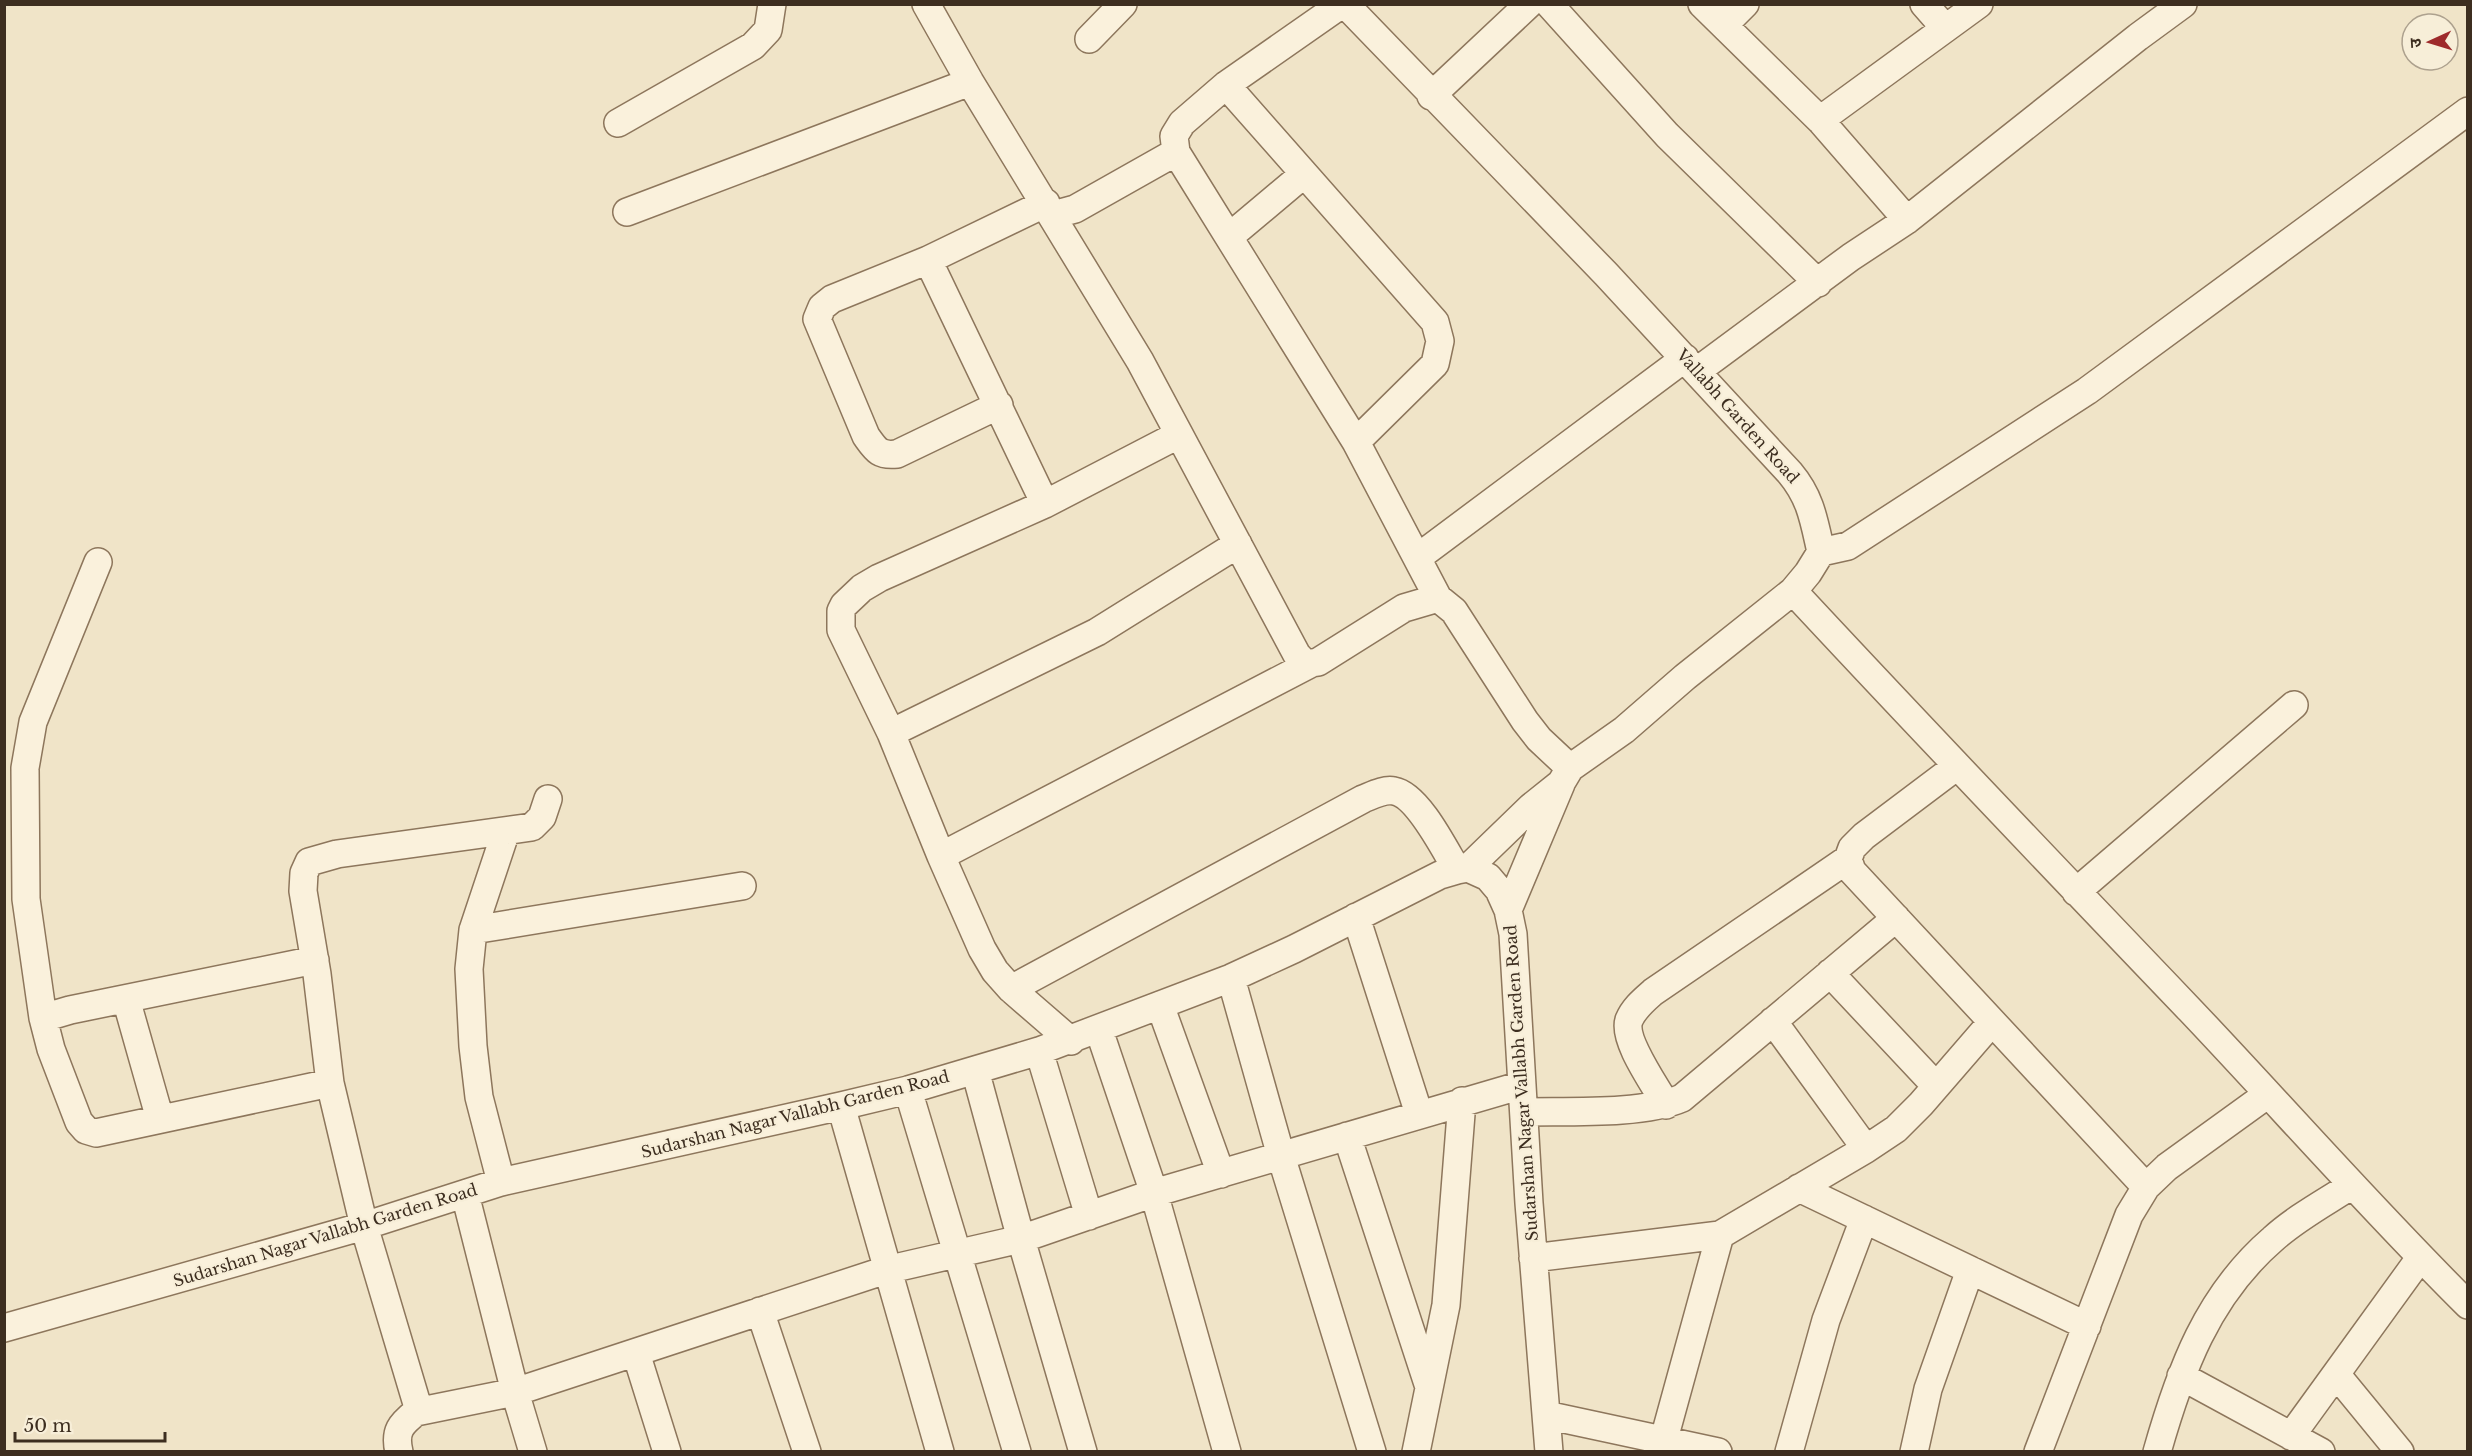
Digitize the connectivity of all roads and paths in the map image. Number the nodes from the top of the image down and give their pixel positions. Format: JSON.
{"nodes":[{"id":1,"x":772,"y":4,"type":"edge"},
{"id":2,"x":1123,"y":4,"type":"edge"},
{"id":3,"x":1343,"y":4,"type":"edge"},
{"id":4,"x":1529,"y":4,"type":"edge"},
{"id":5,"x":1549,"y":4,"type":"edge"},
{"id":6,"x":1702,"y":4,"type":"edge"},
{"id":7,"x":1745,"y":4,"type":"edge"},
{"id":8,"x":1924,"y":4,"type":"edge"},
{"id":9,"x":1979,"y":4,"type":"edge"},
{"id":10,"x":2183,"y":4,"type":"edge"},
{"id":11,"x":928,"y":6,"type":"edge"},
{"id":12,"x":1724,"y":25,"type":"junction"},
{"id":13,"x":1945,"y":28,"type":"junction"},
{"id":14,"x":1089,"y":39,"type":"dead end"},
{"id":15,"x":970,"y":82,"type":"junction"},
{"id":16,"x":1226,"y":85,"type":"junction"},
{"id":17,"x":1431,"y":96,"type":"junction"},
{"id":18,"x":2468,"y":111,"type":"edge"},
{"id":19,"x":1820,"y":120,"type":"junction"},
{"id":20,"x":618,"y":123,"type":"dead end"},
{"id":21,"x":1176,"y":152,"type":"junction"},
{"id":22,"x":1304,"y":174,"type":"junction"},
{"id":23,"x":1049,"y":209,"type":"junction"},
{"id":24,"x":627,"y":212,"type":"dead end"},
{"id":25,"x":1907,"y":220,"type":"junction"},
{"id":26,"x":1228,"y":237,"type":"junction"},
{"id":27,"x":928,"y":260,"type":"junction"},
{"id":28,"x":1818,"y":284,"type":"junction"},
{"id":29,"x":1691,"y":364,"type":"junction"},
{"id":30,"x":999,"y":405,"type":"junction"},
{"id":31,"x":1178,"y":435,"type":"junction"},
{"id":32,"x":1356,"y":442,"type":"junction"},
{"id":33,"x":1045,"y":504,"type":"junction"},
{"id":34,"x":1238,"y":544,"type":"junction"},
{"id":35,"x":1821,"y":552,"type":"junction"},
{"id":36,"x":1417,"y":558,"type":"junction"},
{"id":37,"x":98,"y":562,"type":"dead end"},
{"id":38,"x":1793,"y":591,"type":"junction"},
{"id":39,"x":1437,"y":598,"type":"junction"},
{"id":40,"x":1310,"y":664,"type":"junction"},
{"id":41,"x":2294,"y":705,"type":"dead end"},
{"id":42,"x":891,"y":733,"type":"junction"},
{"id":43,"x":1957,"y":766,"type":"junction"},
{"id":44,"x":1565,"y":775,"type":"junction"},
{"id":45,"x":548,"y":799,"type":"dead end"},
{"id":46,"x":506,"y":831,"type":"junction"},
{"id":47,"x":941,"y":856,"type":"junction"},
{"id":48,"x":1848,"y":859,"type":"junction"},
{"id":49,"x":1463,"y":869,"type":"junction"},
{"id":50,"x":742,"y":886,"type":"dead end"},
{"id":51,"x":2076,"y":891,"type":"junction"},
{"id":52,"x":1508,"y":910,"type":"junction"},
{"id":53,"x":1356,"y":918,"type":"junction"},
{"id":54,"x":1896,"y":918,"type":"junction"},
{"id":55,"x":473,"y":930,"type":"junction"},
{"id":56,"x":315,"y":960,"type":"junction"},
{"id":57,"x":1830,"y":973,"type":"junction"},
{"id":58,"x":1231,"y":978,"type":"junction"},
{"id":59,"x":1011,"y":989,"type":"junction"},
{"id":60,"x":126,"y":999,"type":"junction"},
{"id":61,"x":1160,"y":1005,"type":"junction"},
{"id":62,"x":43,"y":1018,"type":"junction"},
{"id":63,"x":1773,"y":1021,"type":"junction"},
{"id":64,"x":1992,"y":1022,"type":"junction"},
{"id":65,"x":1099,"y":1030,"type":"junction"},
{"id":66,"x":1071,"y":1041,"type":"junction"},
{"id":67,"x":1039,"y":1051,"type":"junction"},
{"id":68,"x":975,"y":1070,"type":"junction"},
{"id":69,"x":330,"y":1083,"type":"junction"},
{"id":70,"x":1522,"y":1085,"type":"junction"},
{"id":71,"x":1936,"y":1086,"type":"junction"},
{"id":72,"x":908,"y":1090,"type":"junction"},
{"id":73,"x":2268,"y":1094,"type":"junction"},
{"id":74,"x":1462,"y":1101,"type":"junction"},
{"id":75,"x":1666,"y":1105,"type":"junction"},
{"id":76,"x":841,"y":1106,"type":"junction"},
{"id":77,"x":1524,"y":1112,"type":"junction"},
{"id":78,"x":1419,"y":1114,"type":"junction"},
{"id":79,"x":160,"y":1119,"type":"junction"},
{"id":80,"x":1347,"y":1136,"type":"junction"},
{"id":81,"x":1866,"y":1149,"type":"junction"},
{"id":82,"x":1281,"y":1156,"type":"junction"},
{"id":83,"x":1221,"y":1174,"type":"junction"},
{"id":84,"x":501,"y":1182,"type":"junction"},
{"id":85,"x":2352,"y":1185,"type":"junction"},
{"id":86,"x":2146,"y":1186,"type":"junction"},
{"id":87,"x":1799,"y":1188,"type":"junction"},
{"id":88,"x":1155,"y":1193,"type":"junction"},
{"id":89,"x":465,"y":1194,"type":"junction"},
{"id":90,"x":1089,"y":1216,"type":"junction"},
{"id":91,"x":1864,"y":1219,"type":"junction"},
{"id":92,"x":364,"y":1226,"type":"junction"},
{"id":93,"x":1720,"y":1235,"type":"junction"},
{"id":94,"x":1020,"y":1239,"type":"junction"},
{"id":95,"x":958,"y":1254,"type":"junction"},
{"id":96,"x":1533,"y":1258,"type":"junction"},
{"id":97,"x":2420,"y":1258,"type":"junction"},
{"id":98,"x":886,"y":1270,"type":"junction"},
{"id":99,"x":1970,"y":1270,"type":"junction"},
{"id":100,"x":2468,"y":1305,"type":"edge"},
{"id":101,"x":760,"y":1311,"type":"junction"},
{"id":102,"x":2086,"y":1326,"type":"junction"},
{"id":103,"x":4,"y":1328,"type":"edge"},
{"id":104,"x":636,"y":1353,"type":"junction"},
{"id":105,"x":2336,"y":1374,"type":"junction"},
{"id":106,"x":2181,"y":1376,"type":"junction"},
{"id":107,"x":1430,"y":1388,"type":"junction"},
{"id":108,"x":514,"y":1392,"type":"junction"},
{"id":109,"x":416,"y":1412,"type":"junction"},
{"id":110,"x":1546,"y":1415,"type":"junction"},
{"id":111,"x":2291,"y":1436,"type":"junction"},
{"id":112,"x":1664,"y":1439,"type":"junction"},
{"id":113,"x":399,"y":1452,"type":"edge"},
{"id":114,"x":533,"y":1452,"type":"edge"},
{"id":115,"x":667,"y":1452,"type":"edge"},
{"id":116,"x":807,"y":1452,"type":"edge"},
{"id":117,"x":940,"y":1452,"type":"edge"},
{"id":118,"x":1017,"y":1452,"type":"edge"},
{"id":119,"x":1083,"y":1452,"type":"edge"},
{"id":120,"x":1227,"y":1452,"type":"edge"},
{"id":121,"x":1372,"y":1452,"type":"edge"},
{"id":122,"x":1416,"y":1452,"type":"edge"},
{"id":123,"x":1549,"y":1452,"type":"edge"},
{"id":124,"x":1718,"y":1452,"type":"edge"},
{"id":125,"x":1789,"y":1452,"type":"edge"},
{"id":126,"x":1914,"y":1452,"type":"edge"},
{"id":127,"x":2038,"y":1452,"type":"edge"},
{"id":128,"x":2157,"y":1452,"type":"edge"},
{"id":129,"x":2321,"y":1452,"type":"edge"},
{"id":130,"x":2400,"y":1452,"type":"edge"}],
"edges":[{"from":1,"to":20,"type":"street"},
{"from":2,"to":14,"type":"street"},
{"from":3,"to":16,"type":"street"},
{"from":3,"to":17,"type":"street","name":"Vallabh Garden Road"},
{"from":4,"to":17,"type":"street"},
{"from":5,"to":28,"type":"street"},
{"from":6,"to":12,"type":"street"},
{"from":7,"to":12,"type":"street"},
{"from":8,"to":13,"type":"street"},
{"from":9,"to":13,"type":"street"},
{"from":10,"to":25,"type":"street"},
{"from":11,"to":15,"type":"street"},
{"from":12,"to":19,"type":"street"},
{"from":13,"to":19,"type":"street"},
{"from":15,"to":23,"type":"street"},
{"from":15,"to":24,"type":"street"},
{"from":16,"to":21,"type":"street"},
{"from":16,"to":22,"type":"street"},
{"from":17,"to":29,"type":"street","name":"Vallabh Garden Road"},
{"from":18,"to":35,"type":"street"},
{"from":19,"to":25,"type":"street"},
{"from":21,"to":23,"type":"street"},
{"from":21,"to":26,"type":"street"},
{"from":22,"to":26,"type":"street"},
{"from":22,"to":32,"type":"street"},
{"from":23,"to":27,"type":"street"},
{"from":23,"to":31,"type":"street"},
{"from":25,"to":28,"type":"street"},
{"from":26,"to":32,"type":"street"},
{"from":27,"to":30,"type":"street"},
{"from":27,"to":30,"type":"street"},
{"from":28,"to":29,"type":"street"},
{"from":29,"to":35,"type":"street","name":"Vallabh Garden Road"},
{"from":29,"to":36,"type":"street"},
{"from":30,"to":33,"type":"street"},
{"from":31,"to":33,"type":"street"},
{"from":31,"to":34,"type":"street"},
{"from":32,"to":36,"type":"street"},
{"from":33,"to":42,"type":"street"},
{"from":34,"to":40,"type":"street"},
{"from":34,"to":42,"type":"street"},
{"from":35,"to":38,"type":"street"},
{"from":36,"to":39,"type":"street"},
{"from":37,"to":62,"type":"street"},
{"from":38,"to":43,"type":"street"},
{"from":38,"to":44,"type":"street"},
{"from":39,"to":40,"type":"street"},
{"from":39,"to":44,"type":"street"},
{"from":40,"to":47,"type":"street"},
{"from":41,"to":51,"type":"street"},
{"from":42,"to":47,"type":"street"},
{"from":43,"to":48,"type":"street"},
{"from":43,"to":51,"type":"street"},
{"from":44,"to":49,"type":"street"},
{"from":44,"to":52,"type":"street"},
{"from":45,"to":46,"type":"street"},
{"from":46,"to":55,"type":"street"},
{"from":46,"to":56,"type":"street"},
{"from":47,"to":59,"type":"street"},
{"from":48,"to":54,"type":"street"},
{"from":48,"to":75,"type":"street"},
{"from":49,"to":52,"type":"street","name":"Sudarshan Nagar Vallabh Garden Road"},
{"from":49,"to":53,"type":"street","name":"Sudarshan Nagar Vallabh Garden Road"},
{"from":49,"to":59,"type":"street"},
{"from":50,"to":55,"type":"street"},
{"from":51,"to":73,"type":"street"},
{"from":52,"to":70,"type":"street","name":"Sudarshan Nagar Vallabh Garden Road"},
{"from":53,"to":58,"type":"street","name":"Sudarshan Nagar Vallabh Garden Road"},
{"from":53,"to":78,"type":"street"},
{"from":54,"to":57,"type":"street"},
{"from":54,"to":64,"type":"street"},
{"from":55,"to":84,"type":"street"},
{"from":56,"to":60,"type":"street"},
{"from":56,"to":69,"type":"street"},
{"from":57,"to":63,"type":"street"},
{"from":57,"to":71,"type":"street"},
{"from":58,"to":61,"type":"street","name":"Sudarshan Nagar Vallabh Garden Road"},
{"from":58,"to":82,"type":"street"},
{"from":59,"to":66,"type":"street"},
{"from":60,"to":62,"type":"street"},
{"from":60,"to":79,"type":"street"},
{"from":61,"to":65,"type":"street","name":"Sudarshan Nagar Vallabh Garden Road"},
{"from":61,"to":83,"type":"street"},
{"from":62,"to":79,"type":"street"},
{"from":63,"to":75,"type":"street"},
{"from":63,"to":81,"type":"street"},
{"from":64,"to":71,"type":"street"},
{"from":64,"to":86,"type":"street"},
{"from":65,"to":66,"type":"street","name":"Sudarshan Nagar Vallabh Garden Road"},
{"from":65,"to":88,"type":"street"},
{"from":66,"to":67,"type":"street","name":"Sudarshan Nagar Vallabh Garden Road"},
{"from":67,"to":68,"type":"street","name":"Sudarshan Nagar Vallabh Garden Road"},
{"from":67,"to":90,"type":"street"},
{"from":68,"to":72,"type":"street","name":"Sudarshan Nagar Vallabh Garden Road"},
{"from":68,"to":94,"type":"street"},
{"from":69,"to":79,"type":"street"},
{"from":69,"to":92,"type":"street"},
{"from":70,"to":74,"type":"street"},
{"from":70,"to":77,"type":"street","name":"Sudarshan Nagar Vallabh Garden Road"},
{"from":71,"to":81,"type":"street"},
{"from":72,"to":76,"type":"street","name":"Sudarshan Nagar Vallabh Garden Road"},
{"from":72,"to":95,"type":"street"},
{"from":73,"to":85,"type":"street"},
{"from":73,"to":86,"type":"street"},
{"from":74,"to":78,"type":"street"},
{"from":74,"to":107,"type":"street"},
{"from":75,"to":77,"type":"street"},
{"from":76,"to":84,"type":"street","name":"Sudarshan Nagar Vallabh Garden Road"},
{"from":76,"to":98,"type":"street"},
{"from":77,"to":96,"type":"street","name":"Sudarshan Nagar Vallabh Garden Road"},
{"from":78,"to":80,"type":"street"},
{"from":80,"to":82,"type":"street"},
{"from":80,"to":107,"type":"street"},
{"from":81,"to":87,"type":"street"},
{"from":82,"to":83,"type":"street"},
{"from":82,"to":121,"type":"street"},
{"from":83,"to":88,"type":"street"},
{"from":84,"to":89,"type":"street","name":"Sudarshan Nagar Vallabh Garden Road"},
{"from":85,"to":97,"type":"street"},
{"from":85,"to":106,"type":"street"},
{"from":86,"to":102,"type":"street"},
{"from":87,"to":91,"type":"street"},
{"from":87,"to":93,"type":"street"},
{"from":88,"to":90,"type":"street"},
{"from":88,"to":120,"type":"street"},
{"from":89,"to":92,"type":"street","name":"Sudarshan Nagar Vallabh Garden Road"},
{"from":89,"to":108,"type":"street"},
{"from":90,"to":94,"type":"street"},
{"from":91,"to":99,"type":"street"},
{"from":91,"to":125,"type":"street"},
{"from":92,"to":103,"type":"street","name":"Sudarshan Nagar Vallabh Garden Road"},
{"from":92,"to":109,"type":"street"},
{"from":93,"to":96,"type":"street"},
{"from":93,"to":112,"type":"street"},
{"from":94,"to":95,"type":"street"},
{"from":94,"to":119,"type":"street"},
{"from":95,"to":98,"type":"street"},
{"from":95,"to":118,"type":"street"},
{"from":96,"to":110,"type":"street","name":"Sudarshan Nagar Vallabh Garden Road"},
{"from":97,"to":100,"type":"street"},
{"from":97,"to":105,"type":"street"},
{"from":98,"to":101,"type":"street"},
{"from":98,"to":117,"type":"street"},
{"from":99,"to":102,"type":"street"},
{"from":99,"to":126,"type":"street"},
{"from":101,"to":104,"type":"street"},
{"from":101,"to":116,"type":"street"},
{"from":102,"to":127,"type":"street"},
{"from":104,"to":108,"type":"street"},
{"from":104,"to":115,"type":"street"},
{"from":105,"to":111,"type":"street"},
{"from":105,"to":130,"type":"street"},
{"from":106,"to":111,"type":"street"},
{"from":106,"to":128,"type":"street"},
{"from":107,"to":122,"type":"street"},
{"from":108,"to":109,"type":"street"},
{"from":108,"to":114,"type":"street"},
{"from":109,"to":113,"type":"street"},
{"from":110,"to":112,"type":"street"},
{"from":110,"to":123,"type":"street","name":"Sudarshan Nagar Vallabh Garden Road"},
{"from":111,"to":129,"type":"street"},
{"from":112,"to":124,"type":"street"}]}
